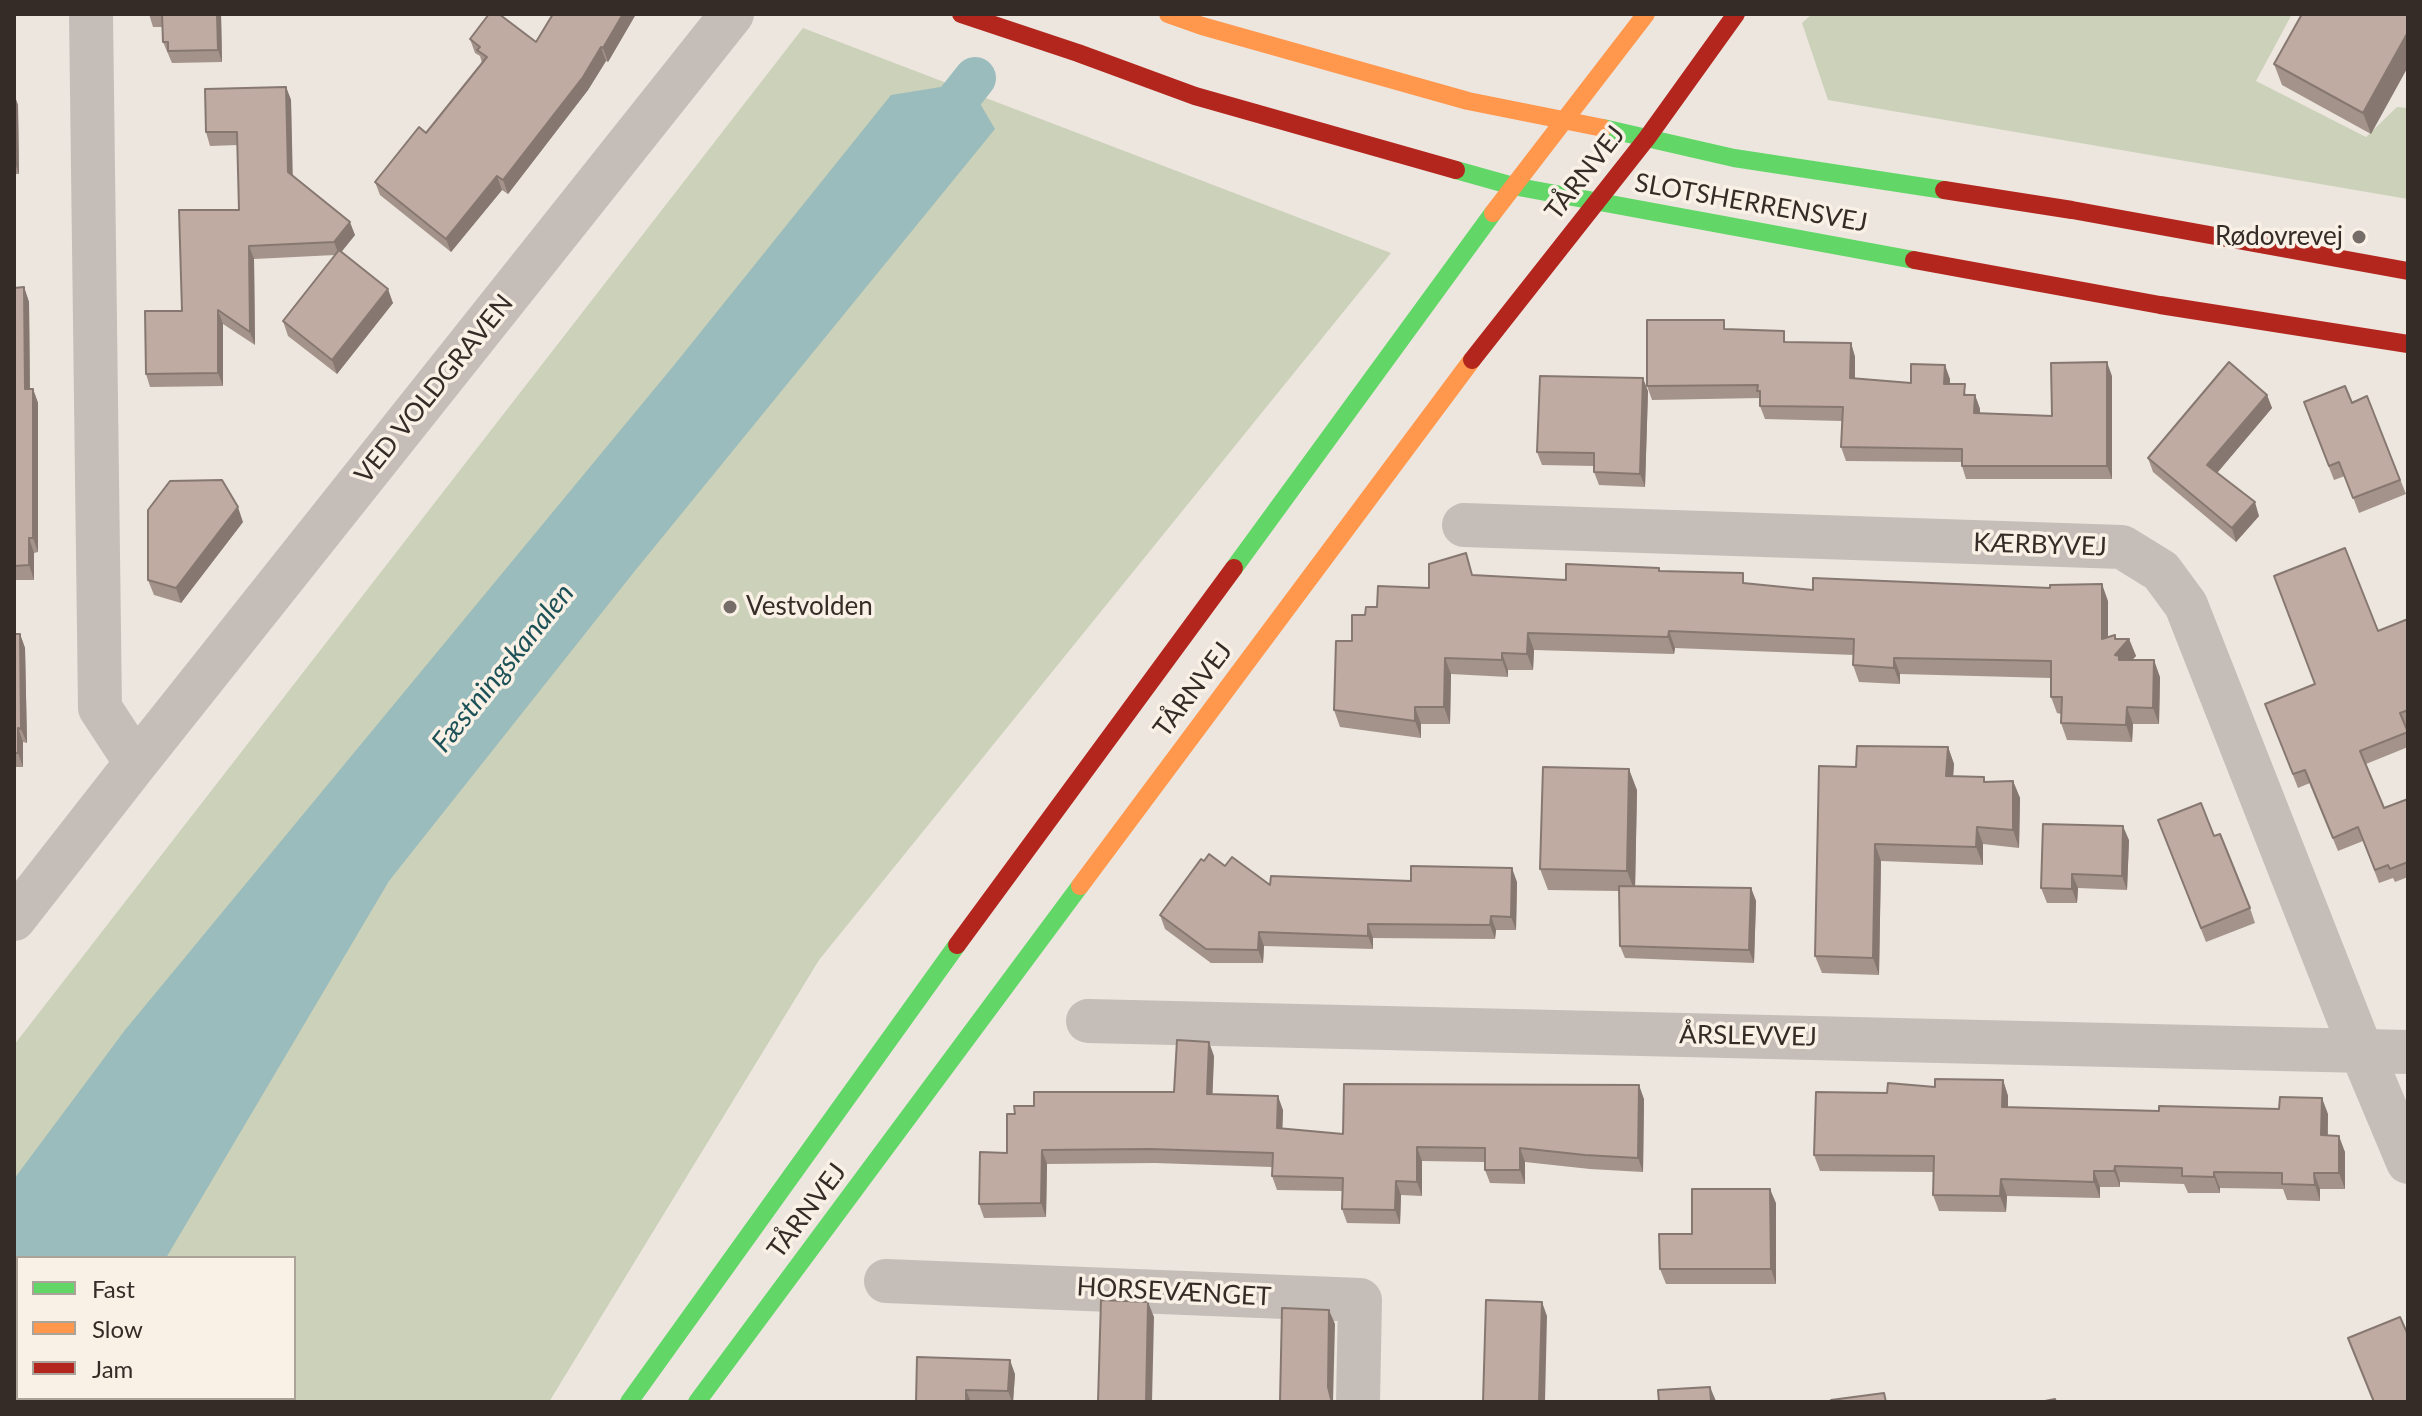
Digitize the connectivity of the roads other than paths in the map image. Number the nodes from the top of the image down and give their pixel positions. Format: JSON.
{"nodes":[{"id":1,"x":91,"y":14,"type":"edge"},
{"id":2,"x":732,"y":14,"type":"edge"},
{"id":3,"x":961,"y":14,"type":"edge"},
{"id":4,"x":1168,"y":14,"type":"edge"},
{"id":5,"x":1646,"y":14,"type":"edge"},
{"id":6,"x":1736,"y":14,"type":"edge"},
{"id":7,"x":1565,"y":120,"type":"junction"},
{"id":8,"x":1647,"y":138,"type":"junction"},
{"id":9,"x":1513,"y":186,"type":"junction"},
{"id":10,"x":1595,"y":201,"type":"junction"},
{"id":11,"x":2408,"y":271,"type":"edge"},
{"id":12,"x":2408,"y":344,"type":"edge"},
{"id":13,"x":1464,"y":525,"type":"dead end"},
{"id":14,"x":136,"y":763,"type":"junction"},
{"id":15,"x":14,"y":919,"type":"edge"},
{"id":16,"x":1088,"y":1021,"type":"dead end"},
{"id":17,"x":2361,"y":1050,"type":"junction"},
{"id":18,"x":2408,"y":1052,"type":"edge"},
{"id":19,"x":2408,"y":1162,"type":"edge"},
{"id":20,"x":886,"y":1281,"type":"dead end"},
{"id":21,"x":629,"y":1402,"type":"edge"},
{"id":22,"x":697,"y":1402,"type":"edge"},
{"id":23,"x":1358,"y":1402,"type":"edge"}],
"edges":[{"from":1,"to":14,"type":"street"},
{"from":2,"to":14,"type":"street","name":"VED VOLDGRAVEN"},
{"from":3,"to":9,"type":"street","name":"SLOTSHERRENSVEJ"},
{"from":4,"to":7,"type":"street","name":"SLOTSHERRENSVEJ"},
{"from":5,"to":7,"type":"street","name":"TÅRNVEJ"},
{"from":6,"to":8,"type":"street","name":"TÅRNVEJ"},
{"from":7,"to":8,"type":"street","name":"SLOTSHERRENSVEJ"},
{"from":7,"to":9,"type":"street","name":"TÅRNVEJ"},
{"from":8,"to":10,"type":"street","name":"TÅRNVEJ"},
{"from":8,"to":11,"type":"street","name":"SLOTSHERRENSVEJ"},
{"from":9,"to":10,"type":"street","name":"SLOTSHERRENSVEJ"},
{"from":9,"to":21,"type":"street","name":"TÅRNVEJ"},
{"from":10,"to":12,"type":"street","name":"SLOTSHERRENSVEJ"},
{"from":10,"to":22,"type":"street","name":"TÅRNVEJ"},
{"from":13,"to":17,"type":"street","name":"KÆRBYVEJ"},
{"from":14,"to":15,"type":"street","name":"VED VOLDGRAVEN"},
{"from":16,"to":17,"type":"street","name":"ÅRSLEVVEJ"},
{"from":17,"to":18,"type":"street","name":"ÅRSLEVVEJ"},
{"from":17,"to":19,"type":"street","name":"KÆRBYVEJ"},
{"from":20,"to":23,"type":"street","name":"HORSEVÆNGET"}]}
